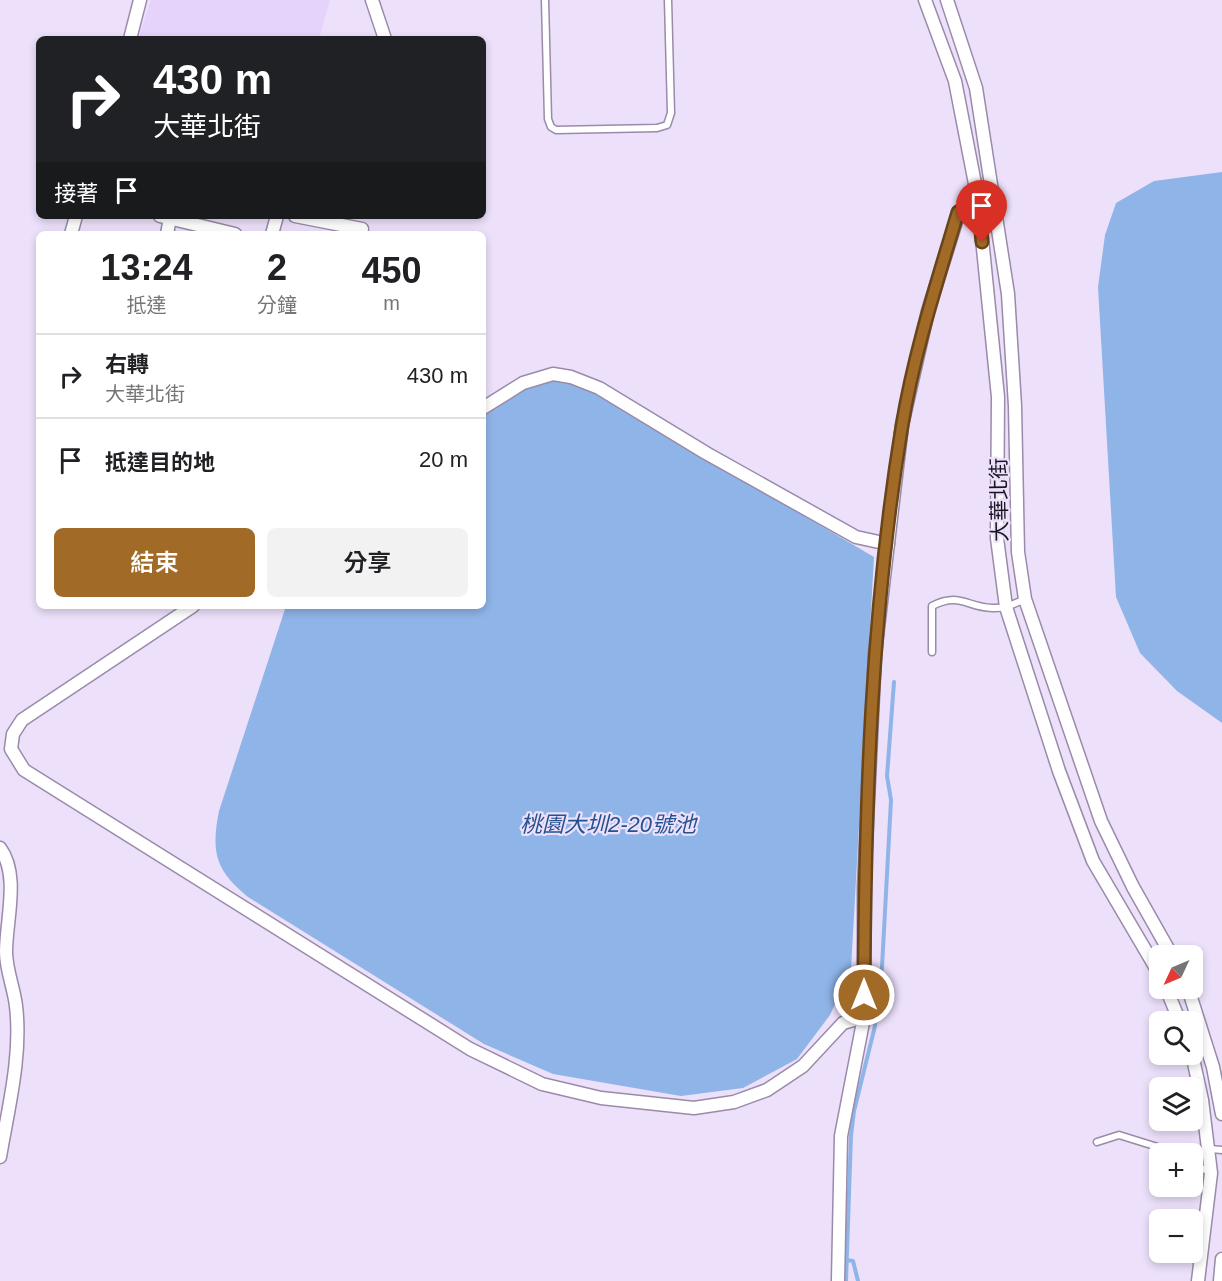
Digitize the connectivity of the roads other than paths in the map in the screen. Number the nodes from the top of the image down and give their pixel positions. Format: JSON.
{"nodes":[{"id":1,"x":140,"y":0,"type":"edge"},
{"id":2,"x":372,"y":0,"type":"edge"},
{"id":3,"x":545,"y":0,"type":"edge"},
{"id":4,"x":668,"y":0,"type":"edge"},
{"id":5,"x":925,"y":0,"type":"edge"},
{"id":6,"x":947,"y":0,"type":"edge"},
{"id":7,"x":131,"y":36,"type":"edge"},
{"id":8,"x":384,"y":36,"type":"edge"},
{"id":9,"x":993,"y":196,"type":"junction"},
{"id":10,"x":978,"y":200,"type":"junction"},
{"id":11,"x":173,"y":219,"type":"edge"},
{"id":12,"x":308,"y":219,"type":"edge"},
{"id":13,"x":223,"y":231,"type":"edge"},
{"id":14,"x":361,"y":231,"type":"edge"},
{"id":15,"x":486,"y":406,"type":"edge"},
{"id":16,"x":888,"y":544,"type":"junction"},
{"id":17,"x":1024,"y":599,"type":"junction"},
{"id":18,"x":1006,"y":607,"type":"junction"},
{"id":19,"x":188,"y":609,"type":"edge"},
{"id":20,"x":932,"y":652,"type":"dead end"},
{"id":21,"x":0,"y":848,"type":"edge"},
{"id":22,"x":1166,"y":945,"type":"edge"},
{"id":23,"x":3,"y":956,"type":"edge"},
{"id":24,"x":1149,"y":956,"type":"edge"},
{"id":25,"x":1191,"y":999,"type":"edge"},
{"id":26,"x":864,"y":1017,"type":"junction"},
{"id":27,"x":1195,"y":1065,"type":"edge"},
{"id":28,"x":1222,"y":1114,"type":"edge"},
{"id":29,"x":1097,"y":1142,"type":"dead end"},
{"id":30,"x":1149,"y":1144,"type":"edge"},
{"id":31,"x":1216,"y":1149,"type":"edge"},
{"id":32,"x":0,"y":1157,"type":"edge"},
{"id":33,"x":1203,"y":1168,"type":"edge"},
{"id":34,"x":1211,"y":1173,"type":"junction"},
{"id":35,"x":1222,"y":1259,"type":"edge"},
{"id":36,"x":838,"y":1281,"type":"edge"},
{"id":37,"x":1198,"y":1281,"type":"edge"},
{"id":38,"x":1220,"y":1281,"type":"edge"}],
"edges":[{"from":1,"to":7,"type":"street"},
{"from":2,"to":8,"type":"street"},
{"from":3,"to":4,"type":"lane"},
{"from":5,"to":10,"type":"street","name":"大華北街"},
{"from":6,"to":9,"type":"street","name":"大華北街"},
{"from":9,"to":10,"type":"street"},
{"from":9,"to":17,"type":"street","name":"大華北街"},
{"from":10,"to":16,"type":"street"},
{"from":10,"to":18,"type":"street","name":"大華北街"},
{"from":11,"to":13,"type":"street"},
{"from":12,"to":14,"type":"street"},
{"from":15,"to":16,"type":"street"},
{"from":16,"to":26,"type":"street"},
{"from":17,"to":18,"type":"lane"},
{"from":17,"to":22,"type":"street","name":"大華北街"},
{"from":18,"to":20,"type":"lane"},
{"from":18,"to":24,"type":"street","name":"大華北街"},
{"from":19,"to":26,"type":"street"},
{"from":21,"to":23,"type":"street"},
{"from":23,"to":32,"type":"street"},
{"from":25,"to":28,"type":"street"},
{"from":26,"to":36,"type":"street"},
{"from":27,"to":31,"type":"street"},
{"from":29,"to":30,"type":"lane"},
{"from":31,"to":34,"type":"street"},
{"from":33,"to":34,"type":"lane"},
{"from":34,"to":37,"type":"street"},
{"from":35,"to":38,"type":"street"}]}
